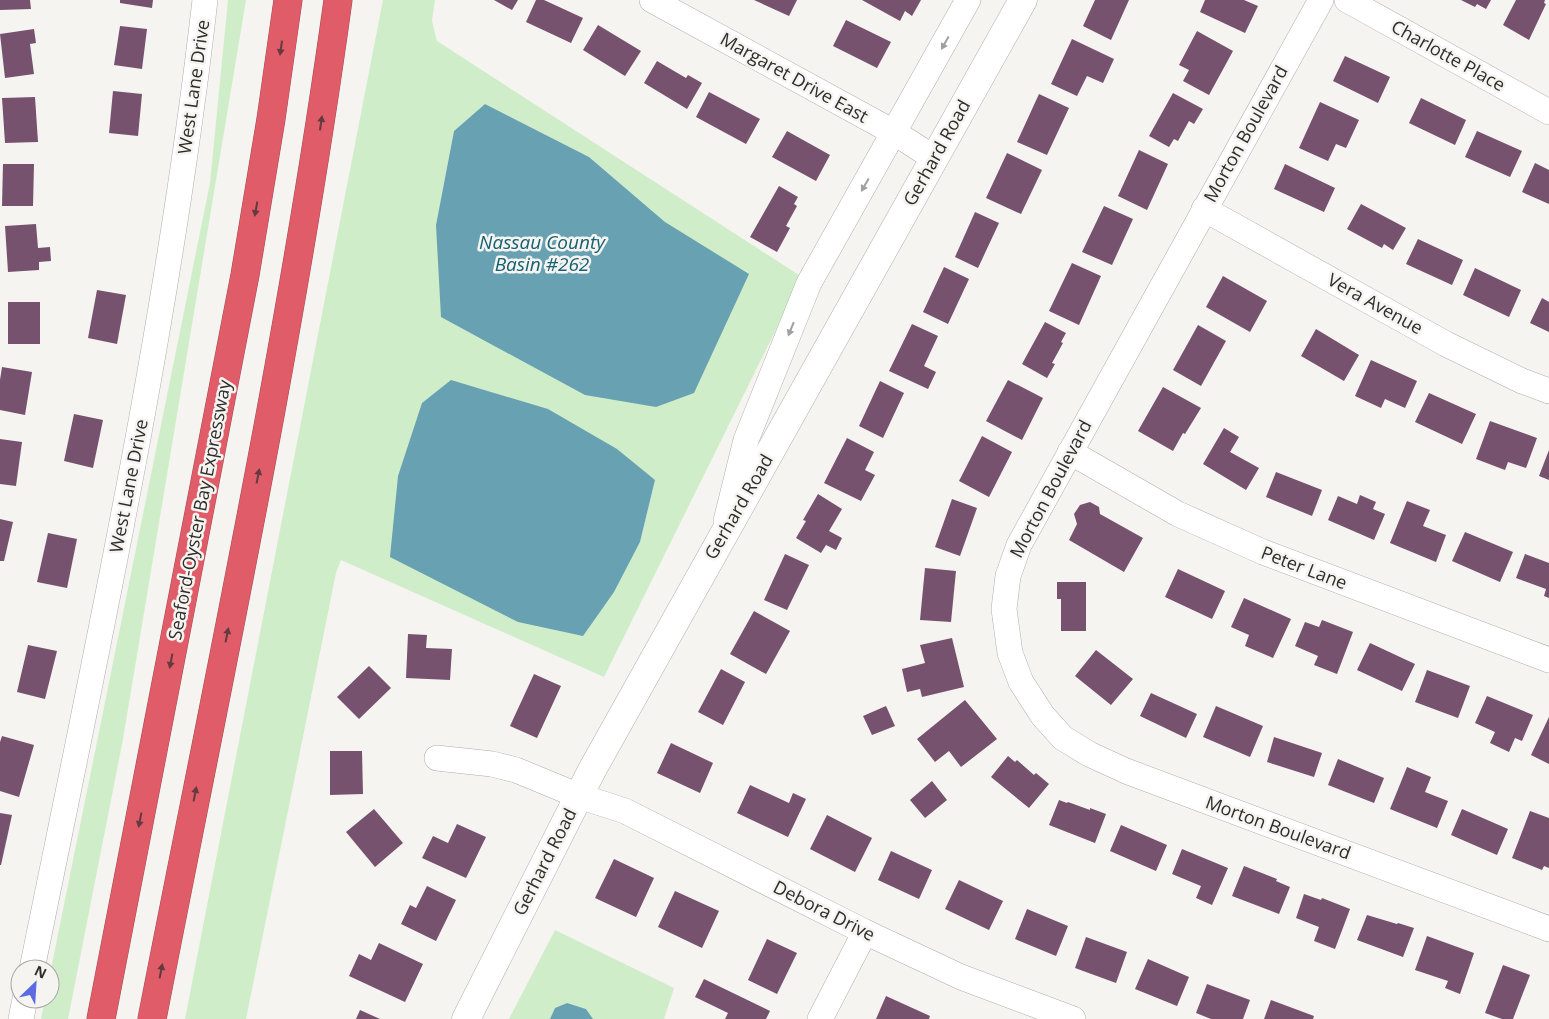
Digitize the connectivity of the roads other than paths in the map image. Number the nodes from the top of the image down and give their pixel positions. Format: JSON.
{"nodes":[{"id":1,"x":205,"y":0,"type":"edge"},
{"id":2,"x":288,"y":0,"type":"edge"},
{"id":3,"x":338,"y":0,"type":"edge"},
{"id":4,"x":652,"y":0,"type":"edge"},
{"id":5,"x":968,"y":0,"type":"edge"},
{"id":6,"x":1023,"y":0,"type":"edge"},
{"id":7,"x":1321,"y":0,"type":"edge"},
{"id":8,"x":1347,"y":0,"type":"edge"},
{"id":9,"x":684,"y":7,"type":"edge"},
{"id":10,"x":1549,"y":111,"type":"edge"},
{"id":11,"x":895,"y":133,"type":"junction"},
{"id":12,"x":934,"y":158,"type":"junction"},
{"id":13,"x":1204,"y":209,"type":"junction"},
{"id":14,"x":1549,"y":391,"type":"edge"},
{"id":15,"x":1070,"y":452,"type":"junction"},
{"id":16,"x":723,"y":534,"type":"junction"},
{"id":17,"x":1549,"y":660,"type":"edge"},
{"id":18,"x":437,"y":758,"type":"dead end"},
{"id":19,"x":579,"y":796,"type":"junction"},
{"id":20,"x":1549,"y":929,"type":"edge"},
{"id":21,"x":865,"y":932,"type":"junction"},
{"id":22,"x":34,"y":959,"type":"edge"},
{"id":23,"x":101,"y":1019,"type":"edge"},
{"id":24,"x":152,"y":1019,"type":"edge"},
{"id":25,"x":466,"y":1019,"type":"edge"},
{"id":26,"x":820,"y":1019,"type":"edge"},
{"id":27,"x":1073,"y":1019,"type":"edge"}],
"edges":[{"from":1,"to":22,"type":"street","name":"West Lane Drive"},
{"from":2,"to":23,"type":"highway","name":"Seaford-Oyster Bay Expressway","one_way":true},
{"from":24,"to":3,"type":"highway","one_way":true},
{"from":4,"to":9,"type":"street","name":"Margaret Drive East"},
{"from":5,"to":11,"type":"street","one_way":true},
{"from":6,"to":12,"type":"street","name":"Gerhard Road"},
{"from":7,"to":13,"type":"street","name":"Morton Boulevard"},
{"from":8,"to":10,"type":"street","name":"Charlotte Place"},
{"from":9,"to":11,"type":"street","name":"Margaret Drive East"},
{"from":11,"to":12,"type":"street","name":"Margaret Drive East"},
{"from":11,"to":16,"type":"street","one_way":true},
{"from":12,"to":16,"type":"street","name":"Gerhard Road"},
{"from":13,"to":14,"type":"street","name":"Vera Avenue"},
{"from":13,"to":15,"type":"street","name":"Morton Boulevard"},
{"from":15,"to":17,"type":"street","name":"Peter Lane"},
{"from":15,"to":20,"type":"street","name":"Morton Boulevard"},
{"from":16,"to":19,"type":"street","name":"Gerhard Road"},
{"from":18,"to":19,"type":"street","name":"Debora Drive"},
{"from":19,"to":21,"type":"street","name":"Debora Drive"},
{"from":19,"to":25,"type":"street","name":"Gerhard Road"},
{"from":21,"to":26,"type":"street"},
{"from":21,"to":27,"type":"street","name":"Debora Drive"}]}
